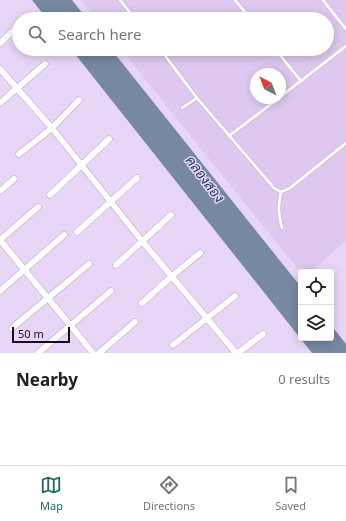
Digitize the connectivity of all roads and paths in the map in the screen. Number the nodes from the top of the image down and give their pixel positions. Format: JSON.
{"nodes":[{"id":1,"x":120,"y":0,"type":"edge"},
{"id":2,"x":235,"y":0,"type":"edge"},
{"id":3,"x":323,"y":0,"type":"edge"},
{"id":4,"x":130,"y":12,"type":"edge"},
{"id":5,"x":245,"y":12,"type":"edge"},
{"id":6,"x":333,"y":12,"type":"edge"},
{"id":7,"x":334,"y":14,"type":"edge"},
{"id":8,"x":346,"y":29,"type":"edge"},
{"id":9,"x":12,"y":32,"type":"edge"},
{"id":10,"x":0,"y":43,"type":"edge"},
{"id":11,"x":346,"y":46,"type":"edge"},
{"id":12,"x":334,"y":55,"type":"edge"},
{"id":13,"x":165,"y":56,"type":"edge"},
{"id":14,"x":281,"y":56,"type":"edge"},
{"id":15,"x":333,"y":56,"type":"edge"},
{"id":16,"x":45,"y":64,"type":"dead end"},
{"id":17,"x":0,"y":69,"type":"edge"},
{"id":18,"x":301,"y":81,"type":"junction"},
{"id":19,"x":17,"y":88,"type":"junction"},
{"id":20,"x":286,"y":93,"type":"edge"},
{"id":21,"x":197,"y":98,"type":"junction"},
{"id":22,"x":79,"y":100,"type":"dead end"},
{"id":23,"x":0,"y":103,"type":"edge"},
{"id":24,"x":272,"y":104,"type":"edge"},
{"id":25,"x":182,"y":108,"type":"dead end"},
{"id":26,"x":52,"y":128,"type":"junction"},
{"id":27,"x":229,"y":136,"type":"junction"},
{"id":28,"x":109,"y":139,"type":"dead end"},
{"id":29,"x":346,"y":143,"type":"edge"},
{"id":30,"x":20,"y":154,"type":"dead end"},
{"id":31,"x":81,"y":166,"type":"junction"},
{"id":32,"x":137,"y":178,"type":"dead end"},
{"id":33,"x":14,"y":179,"type":"dead end"},
{"id":34,"x":0,"y":191,"type":"edge"},
{"id":35,"x":282,"y":192,"type":"junction"},
{"id":36,"x":50,"y":194,"type":"dead end"},
{"id":37,"x":111,"y":202,"type":"junction"},
{"id":38,"x":38,"y":207,"type":"dead end"},
{"id":39,"x":171,"y":216,"type":"dead end"},
{"id":40,"x":282,"y":228,"type":"dead end"},
{"id":41,"x":78,"y":232,"type":"dead end"},
{"id":42,"x":64,"y":235,"type":"dead end"},
{"id":43,"x":0,"y":240,"type":"edge"},
{"id":44,"x":142,"y":241,"type":"junction"},
{"id":45,"x":200,"y":253,"type":"dead end"},
{"id":46,"x":89,"y":264,"type":"dead end"},
{"id":47,"x":116,"y":265,"type":"dead end"},
{"id":48,"x":24,"y":270,"type":"junction"},
{"id":49,"x":172,"y":276,"type":"junction"},
{"id":50,"x":0,"y":291,"type":"edge"},
{"id":51,"x":111,"y":291,"type":"dead end"},
{"id":52,"x":235,"y":296,"type":"dead end"},
{"id":53,"x":48,"y":298,"type":"junction"},
{"id":54,"x":142,"y":303,"type":"dead end"},
{"id":55,"x":207,"y":318,"type":"junction"},
{"id":56,"x":135,"y":322,"type":"dead end"},
{"id":57,"x":70,"y":326,"type":"junction"},
{"id":58,"x":12,"y":328,"type":"dead end"},
{"id":59,"x":263,"y":334,"type":"dead end"},
{"id":60,"x":173,"y":346,"type":"dead end"},
{"id":61,"x":38,"y":353,"type":"edge"},
{"id":62,"x":93,"y":353,"type":"edge"},
{"id":63,"x":99,"y":353,"type":"edge"},
{"id":64,"x":237,"y":353,"type":"edge"}],
"edges":[{"from":1,"to":4,"type":"lane"},
{"from":2,"to":5,"type":"lane"},
{"from":3,"to":6,"type":"lane"},
{"from":7,"to":8,"type":"lane"},
{"from":9,"to":10,"type":"street"},
{"from":11,"to":12,"type":"lane"},
{"from":13,"to":21,"type":"lane"},
{"from":14,"to":18,"type":"lane"},
{"from":15,"to":18,"type":"lane"},
{"from":16,"to":19,"type":"street"},
{"from":17,"to":19,"type":"street"},
{"from":18,"to":20,"type":"lane"},
{"from":19,"to":23,"type":"street"},
{"from":19,"to":26,"type":"street"},
{"from":21,"to":25,"type":"lane"},
{"from":21,"to":27,"type":"lane"},
{"from":22,"to":26,"type":"street"},
{"from":24,"to":27,"type":"lane"},
{"from":26,"to":30,"type":"street"},
{"from":26,"to":31,"type":"street"},
{"from":27,"to":35,"type":"lane"},
{"from":28,"to":31,"type":"street"},
{"from":29,"to":35,"type":"lane"},
{"from":31,"to":36,"type":"street"},
{"from":31,"to":37,"type":"street"},
{"from":32,"to":37,"type":"street"},
{"from":33,"to":34,"type":"street"},
{"from":35,"to":40,"type":"lane"},
{"from":37,"to":41,"type":"street"},
{"from":37,"to":44,"type":"street"},
{"from":38,"to":43,"type":"street"},
{"from":39,"to":44,"type":"street"},
{"from":42,"to":48,"type":"street"},
{"from":43,"to":48,"type":"street"},
{"from":44,"to":47,"type":"street"},
{"from":44,"to":49,"type":"street"},
{"from":45,"to":49,"type":"street"},
{"from":46,"to":53,"type":"street"},
{"from":48,"to":50,"type":"street"},
{"from":48,"to":53,"type":"street"},
{"from":49,"to":54,"type":"street"},
{"from":49,"to":55,"type":"street"},
{"from":51,"to":57,"type":"street"},
{"from":52,"to":55,"type":"street"},
{"from":53,"to":57,"type":"street"},
{"from":53,"to":58,"type":"street"},
{"from":55,"to":60,"type":"street"},
{"from":55,"to":64,"type":"street"},
{"from":56,"to":63,"type":"street"},
{"from":57,"to":61,"type":"street"},
{"from":57,"to":62,"type":"street"},
{"from":59,"to":64,"type":"street"}]}
